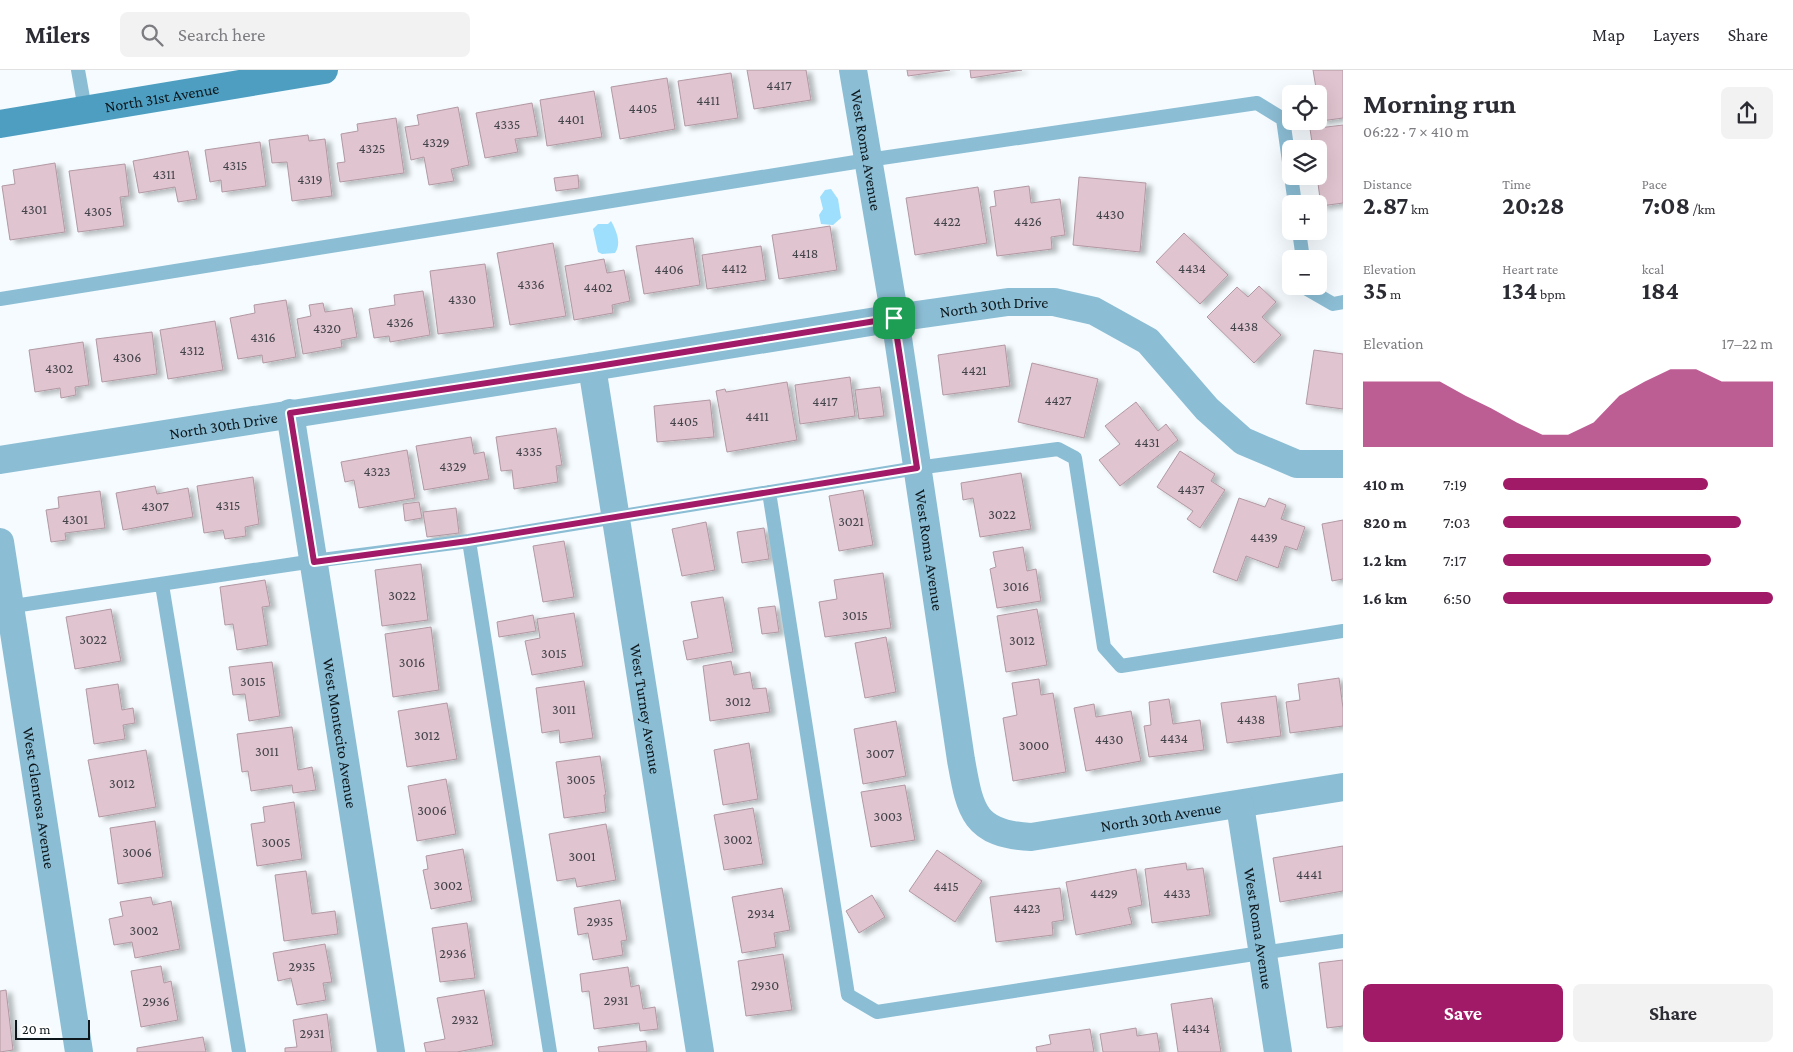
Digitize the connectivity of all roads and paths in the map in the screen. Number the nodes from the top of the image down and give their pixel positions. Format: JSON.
{"nodes":[{"id":1,"x":78,"y":70,"type":"edge"},
{"id":2,"x":324,"y":70,"type":"edge"},
{"id":3,"x":853,"y":70,"type":"edge"},
{"id":4,"x":85,"y":109,"type":"junction"},
{"id":5,"x":0,"y":124,"type":"edge"},
{"id":6,"x":868,"y":160,"type":"junction"},
{"id":7,"x":1294,"y":195,"type":"edge"},
{"id":8,"x":1319,"y":295,"type":"edge"},
{"id":9,"x":0,"y":299,"type":"edge"},
{"id":10,"x":1343,"y":302,"type":"edge"},
{"id":11,"x":894,"y":318,"type":"junction"},
{"id":12,"x":592,"y":367,"type":"junction"},
{"id":13,"x":290,"y":413,"type":"junction"},
{"id":14,"x":0,"y":460,"type":"edge"},
{"id":15,"x":1343,"y":464,"type":"edge"},
{"id":16,"x":917,"y":468,"type":"junction"},
{"id":17,"x":769,"y":492,"type":"junction"},
{"id":18,"x":616,"y":516,"type":"junction"},
{"id":19,"x":468,"y":541,"type":"junction"},
{"id":20,"x":0,"y":542,"type":"edge"},
{"id":21,"x":314,"y":562,"type":"junction"},
{"id":22,"x":162,"y":585,"type":"junction"},
{"id":23,"x":5,"y":608,"type":"edge"},
{"id":24,"x":1343,"y":631,"type":"edge"},
{"id":25,"x":1343,"y":787,"type":"edge"},
{"id":26,"x":1240,"y":804,"type":"junction"},
{"id":27,"x":980,"y":821,"type":"joint"},
{"id":28,"x":1343,"y":942,"type":"edge"},
{"id":29,"x":1263,"y":952,"type":"junction"},
{"id":30,"x":79,"y":1052,"type":"edge"},
{"id":31,"x":239,"y":1052,"type":"edge"},
{"id":32,"x":391,"y":1052,"type":"edge"},
{"id":33,"x":550,"y":1052,"type":"edge"},
{"id":34,"x":700,"y":1052,"type":"edge"},
{"id":35,"x":1278,"y":1052,"type":"edge"}],
"edges":[{"from":1,"to":4,"type":"lane"},
{"from":2,"to":4,"type":"street","name":"North 31st Avenue"},
{"from":3,"to":6,"type":"street","name":"West Roma Avenue"},
{"from":4,"to":5,"type":"street","name":"North 31st Avenue"},
{"from":6,"to":7,"type":"lane"},
{"from":6,"to":9,"type":"lane"},
{"from":6,"to":11,"type":"street","name":"West Roma Avenue"},
{"from":8,"to":10,"type":"lane"},
{"from":11,"to":12,"type":"street","name":"North 30th Drive"},
{"from":11,"to":15,"type":"street","name":"North 30th Drive"},
{"from":11,"to":16,"type":"street","name":"West Roma Avenue"},
{"from":12,"to":13,"type":"street","name":"North 30th Drive"},
{"from":12,"to":18,"type":"street","name":"West Turney Avenue"},
{"from":13,"to":14,"type":"street","name":"North 30th Drive"},
{"from":13,"to":21,"type":"street","name":"West Montecito Avenue"},
{"from":16,"to":17,"type":"lane"},
{"from":16,"to":24,"type":"lane"},
{"from":16,"to":27,"type":"street","name":"West Roma Avenue"},
{"from":17,"to":18,"type":"lane"},
{"from":17,"to":29,"type":"lane"},
{"from":18,"to":19,"type":"lane"},
{"from":18,"to":34,"type":"street","name":"West Turney Avenue"},
{"from":19,"to":21,"type":"lane"},
{"from":19,"to":33,"type":"lane"},
{"from":20,"to":23,"type":"street","name":"West Glenrosa Avenue"},
{"from":21,"to":22,"type":"lane"},
{"from":21,"to":32,"type":"street","name":"West Montecito Avenue"},
{"from":22,"to":23,"type":"lane"},
{"from":22,"to":31,"type":"lane"},
{"from":23,"to":30,"type":"street","name":"West Glenrosa Avenue"},
{"from":25,"to":26,"type":"street","name":"North 30th Avenue"},
{"from":26,"to":27,"type":"street","name":"North 30th Avenue"},
{"from":26,"to":29,"type":"street","name":"West Roma Avenue"},
{"from":28,"to":29,"type":"lane"},
{"from":29,"to":35,"type":"street","name":"West Roma Avenue"}]}
